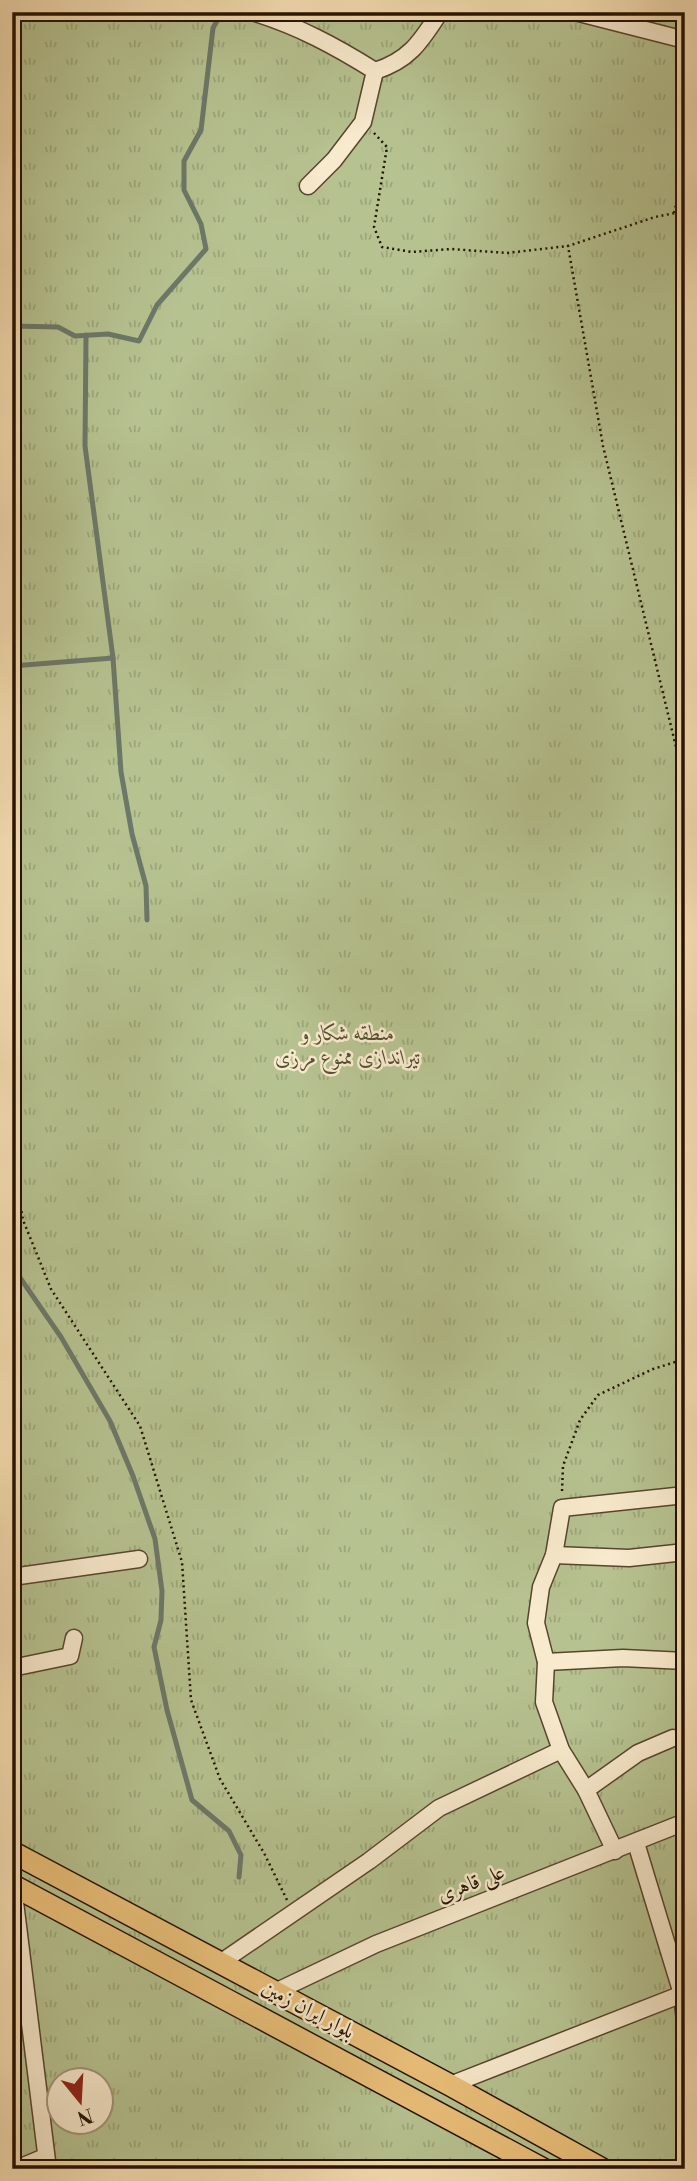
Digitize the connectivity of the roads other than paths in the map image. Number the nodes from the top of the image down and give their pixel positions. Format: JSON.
{"nodes":[{"id":1,"x":252,"y":12,"type":"edge"},
{"id":2,"x":440,"y":12,"type":"edge"},
{"id":3,"x":575,"y":12,"type":"edge"},
{"id":4,"x":641,"y":20,"type":"edge"},
{"id":5,"x":685,"y":40,"type":"edge"},
{"id":6,"x":375,"y":71,"type":"junction"},
{"id":7,"x":307,"y":186,"type":"dead end"},
{"id":8,"x":685,"y":1495,"type":"edge"},
{"id":9,"x":685,"y":1552,"type":"edge"},
{"id":10,"x":554,"y":1555,"type":"junction"},
{"id":11,"x":139,"y":1559,"type":"dead end"},
{"id":12,"x":12,"y":1577,"type":"edge"},
{"id":13,"x":74,"y":1638,"type":"dead end"},
{"id":14,"x":685,"y":1661,"type":"edge"},
{"id":15,"x":546,"y":1662,"type":"junction"},
{"id":16,"x":12,"y":1668,"type":"edge"},
{"id":17,"x":673,"y":1738,"type":"dead end"},
{"id":18,"x":561,"y":1751,"type":"junction"},
{"id":19,"x":586,"y":1790,"type":"junction"},
{"id":20,"x":685,"y":1822,"type":"edge"},
{"id":21,"x":636,"y":1843,"type":"junction"},
{"id":22,"x":615,"y":1851,"type":"junction"},
{"id":23,"x":12,"y":1852,"type":"edge"},
{"id":24,"x":13,"y":1886,"type":"edge"},
{"id":25,"x":220,"y":1963,"type":"junction"},
{"id":26,"x":275,"y":1992,"type":"junction"},
{"id":27,"x":684,"y":1993,"type":"edge"},
{"id":28,"x":685,"y":2021,"type":"edge"},
{"id":29,"x":450,"y":2085,"type":"junction"},
{"id":30,"x":46,"y":2163,"type":"edge"},
{"id":31,"x":16,"y":2169,"type":"edge"},
{"id":32,"x":543,"y":2169,"type":"edge"},
{"id":33,"x":602,"y":2169,"type":"edge"}],
"edges":[{"from":1,"to":6,"type":"street"},
{"from":2,"to":6,"type":"street"},
{"from":3,"to":4,"type":"street"},
{"from":4,"to":5,"type":"street"},
{"from":6,"to":7,"type":"street"},
{"from":8,"to":10,"type":"street"},
{"from":9,"to":10,"type":"street"},
{"from":10,"to":15,"type":"street"},
{"from":11,"to":12,"type":"street"},
{"from":13,"to":16,"type":"street"},
{"from":14,"to":15,"type":"street"},
{"from":15,"to":18,"type":"street"},
{"from":17,"to":19,"type":"street"},
{"from":18,"to":19,"type":"street"},
{"from":18,"to":25,"type":"street"},
{"from":19,"to":22,"type":"street"},
{"from":20,"to":21,"type":"street","name":"علی قاهری"},
{"from":21,"to":22,"type":"street","name":"علی قاهری"},
{"from":21,"to":27,"type":"street"},
{"from":22,"to":26,"type":"street","name":"علی قاهری"},
{"from":23,"to":25,"type":"main road","name":"بلوار ایران زمین"},
{"from":24,"to":30,"type":"street"},
{"from":24,"to":32,"type":"main road","name":"بلوار ایران زمین"},
{"from":25,"to":26,"type":"main road","name":"بلوار ایران زمین"},
{"from":26,"to":29,"type":"main road","name":"بلوار ایران زمین"},
{"from":27,"to":28,"type":"street"},
{"from":27,"to":29,"type":"street"},
{"from":29,"to":33,"type":"main road","name":"بلوار ایران زمین"},
{"from":30,"to":31,"type":"street"}]}
